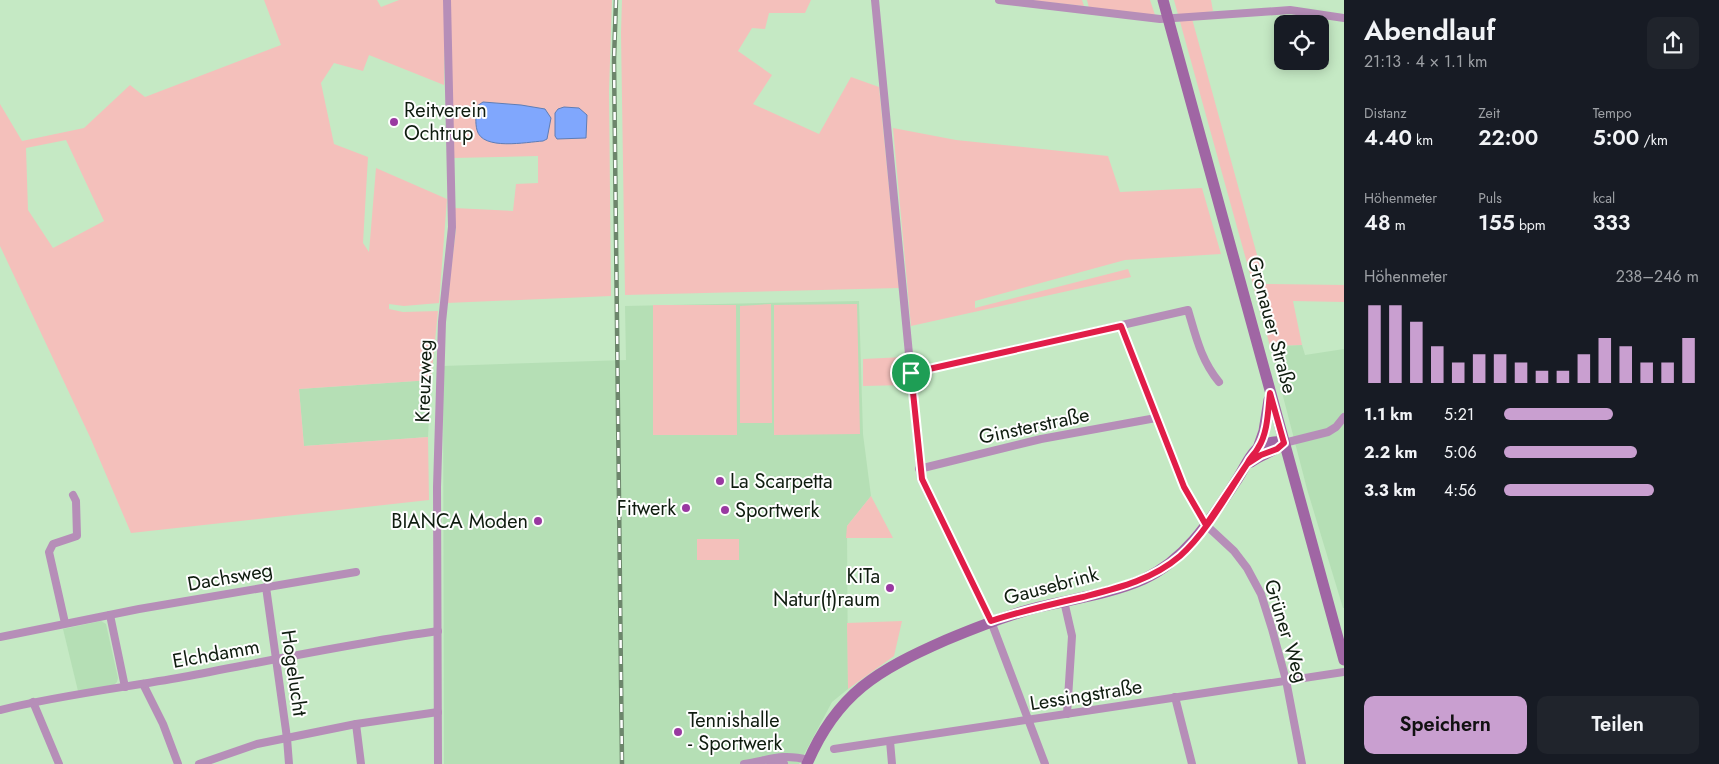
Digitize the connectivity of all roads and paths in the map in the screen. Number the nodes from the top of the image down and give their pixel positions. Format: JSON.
{"nodes":[{"id":1,"x":447,"y":0,"type":"edge"},
{"id":2,"x":875,"y":0,"type":"edge"},
{"id":3,"x":998,"y":0,"type":"edge"},
{"id":4,"x":1163,"y":0,"type":"edge"},
{"id":5,"x":1344,"y":18,"type":"edge"},
{"id":6,"x":1168,"y":20,"type":"junction"},
{"id":7,"x":1121,"y":326,"type":"junction"},
{"id":8,"x":911,"y":373,"type":"junction"},
{"id":9,"x":1219,"y":382,"type":"dead end"},
{"id":10,"x":1270,"y":393,"type":"junction"},
{"id":11,"x":1344,"y":417,"type":"edge"},
{"id":12,"x":1156,"y":418,"type":"junction"},
{"id":13,"x":1284,"y":443,"type":"junction"},
{"id":14,"x":1258,"y":448,"type":"junction"},
{"id":15,"x":1247,"y":464,"type":"junction"},
{"id":16,"x":920,"y":469,"type":"junction"},
{"id":17,"x":73,"y":495,"type":"dead end"},
{"id":18,"x":1206,"y":525,"type":"junction"},
{"id":19,"x":356,"y":572,"type":"dead end"},
{"id":20,"x":266,"y":587,"type":"junction"},
{"id":21,"x":1064,"y":601,"type":"junction"},
{"id":22,"x":110,"y":615,"type":"junction"},
{"id":23,"x":991,"y":621,"type":"junction"},
{"id":24,"x":66,"y":623,"type":"junction"},
{"id":25,"x":438,"y":631,"type":"junction"},
{"id":26,"x":0,"y":637,"type":"edge"},
{"id":27,"x":276,"y":660,"type":"junction"},
{"id":28,"x":1344,"y":660,"type":"edge"},
{"id":29,"x":1344,"y":672,"type":"edge"},
{"id":30,"x":1286,"y":680,"type":"junction"},
{"id":31,"x":143,"y":684,"type":"junction"},
{"id":32,"x":124,"y":688,"type":"junction"},
{"id":33,"x":1175,"y":697,"type":"junction"},
{"id":34,"x":33,"y":702,"type":"junction"},
{"id":35,"x":0,"y":710,"type":"edge"},
{"id":36,"x":438,"y":712,"type":"junction"},
{"id":37,"x":1067,"y":714,"type":"junction"},
{"id":38,"x":1028,"y":720,"type":"junction"},
{"id":39,"x":356,"y":724,"type":"junction"},
{"id":40,"x":287,"y":738,"type":"junction"},
{"id":41,"x":890,"y":741,"type":"junction"},
{"id":42,"x":834,"y":749,"type":"dead end"},
{"id":43,"x":768,"y":760,"type":"junction"},
{"id":44,"x":808,"y":762,"type":"edge"},
{"id":45,"x":59,"y":764,"type":"edge"},
{"id":46,"x":178,"y":764,"type":"edge"},
{"id":47,"x":199,"y":764,"type":"edge"},
{"id":48,"x":289,"y":764,"type":"edge"},
{"id":49,"x":361,"y":764,"type":"edge"},
{"id":50,"x":438,"y":764,"type":"edge"},
{"id":51,"x":744,"y":764,"type":"edge"},
{"id":52,"x":784,"y":764,"type":"edge"},
{"id":53,"x":892,"y":764,"type":"edge"},
{"id":54,"x":1045,"y":764,"type":"edge"},
{"id":55,"x":1192,"y":764,"type":"edge"},
{"id":56,"x":1302,"y":764,"type":"edge"}],
"edges":[{"from":1,"to":25,"type":"street","name":"Kreuzweg"},
{"from":2,"to":8,"type":"street"},
{"from":3,"to":6,"type":"street"},
{"from":4,"to":6,"type":"main road","name":"Gronauer Straße"},
{"from":5,"to":6,"type":"street"},
{"from":6,"to":10,"type":"main road","name":"Gronauer Straße"},
{"from":7,"to":8,"type":"street"},
{"from":7,"to":9,"type":"street"},
{"from":7,"to":12,"type":"street","name":"Grüner Weg"},
{"from":8,"to":16,"type":"street"},
{"from":10,"to":13,"type":"main road","name":"Gronauer Straße"},
{"from":10,"to":14,"type":"main road","name":"Gausebrink"},
{"from":11,"to":13,"type":"street"},
{"from":12,"to":16,"type":"street","name":"Ginsterstraße"},
{"from":12,"to":18,"type":"street","name":"Grüner Weg"},
{"from":13,"to":14,"type":"main road"},
{"from":13,"to":15,"type":"main road","name":"Gausebrink"},
{"from":13,"to":28,"type":"main road","name":"Gronauer Straße"},
{"from":14,"to":15,"type":"main road","name":"Gausebrink"},
{"from":15,"to":18,"type":"main road","name":"Gausebrink"},
{"from":16,"to":23,"type":"street"},
{"from":17,"to":24,"type":"street"},
{"from":18,"to":21,"type":"main road","name":"Gausebrink"},
{"from":18,"to":30,"type":"street","name":"Grüner Weg"},
{"from":19,"to":20,"type":"street","name":"Dachsweg"},
{"from":20,"to":22,"type":"street","name":"Dachsweg"},
{"from":20,"to":27,"type":"street","name":"Hogelucht"},
{"from":21,"to":23,"type":"main road","name":"Gausebrink"},
{"from":21,"to":37,"type":"street"},
{"from":22,"to":24,"type":"street","name":"Dachsweg"},
{"from":22,"to":32,"type":"street"},
{"from":23,"to":38,"type":"street"},
{"from":23,"to":44,"type":"main road","name":"Gausebrink"},
{"from":24,"to":26,"type":"street","name":"Dachsweg"},
{"from":25,"to":27,"type":"street","name":"Elchdamm"},
{"from":25,"to":36,"type":"street","name":"Kreuzweg"},
{"from":27,"to":31,"type":"street","name":"Elchdamm"},
{"from":27,"to":40,"type":"street","name":"Hogelucht"},
{"from":29,"to":30,"type":"street","name":"Lessingstraße"},
{"from":30,"to":33,"type":"street","name":"Lessingstraße"},
{"from":30,"to":56,"type":"street","name":"Grüner Weg"},
{"from":31,"to":32,"type":"street","name":"Elchdamm"},
{"from":31,"to":46,"type":"street"},
{"from":32,"to":34,"type":"street","name":"Elchdamm"},
{"from":33,"to":37,"type":"street","name":"Lessingstraße"},
{"from":33,"to":55,"type":"street"},
{"from":34,"to":35,"type":"street","name":"Elchdamm"},
{"from":34,"to":45,"type":"street"},
{"from":36,"to":39,"type":"street"},
{"from":36,"to":50,"type":"street","name":"Kreuzweg"},
{"from":37,"to":38,"type":"street","name":"Lessingstraße"},
{"from":38,"to":41,"type":"street","name":"Lessingstraße"},
{"from":38,"to":54,"type":"street"},
{"from":39,"to":40,"type":"street"},
{"from":39,"to":49,"type":"street"},
{"from":40,"to":47,"type":"street"},
{"from":40,"to":48,"type":"street","name":"Hogelucht"},
{"from":41,"to":42,"type":"street","name":"Lessingstraße"},
{"from":41,"to":53,"type":"street"},
{"from":43,"to":44,"type":"street"},
{"from":43,"to":51,"type":"street"},
{"from":43,"to":52,"type":"street"}]}
